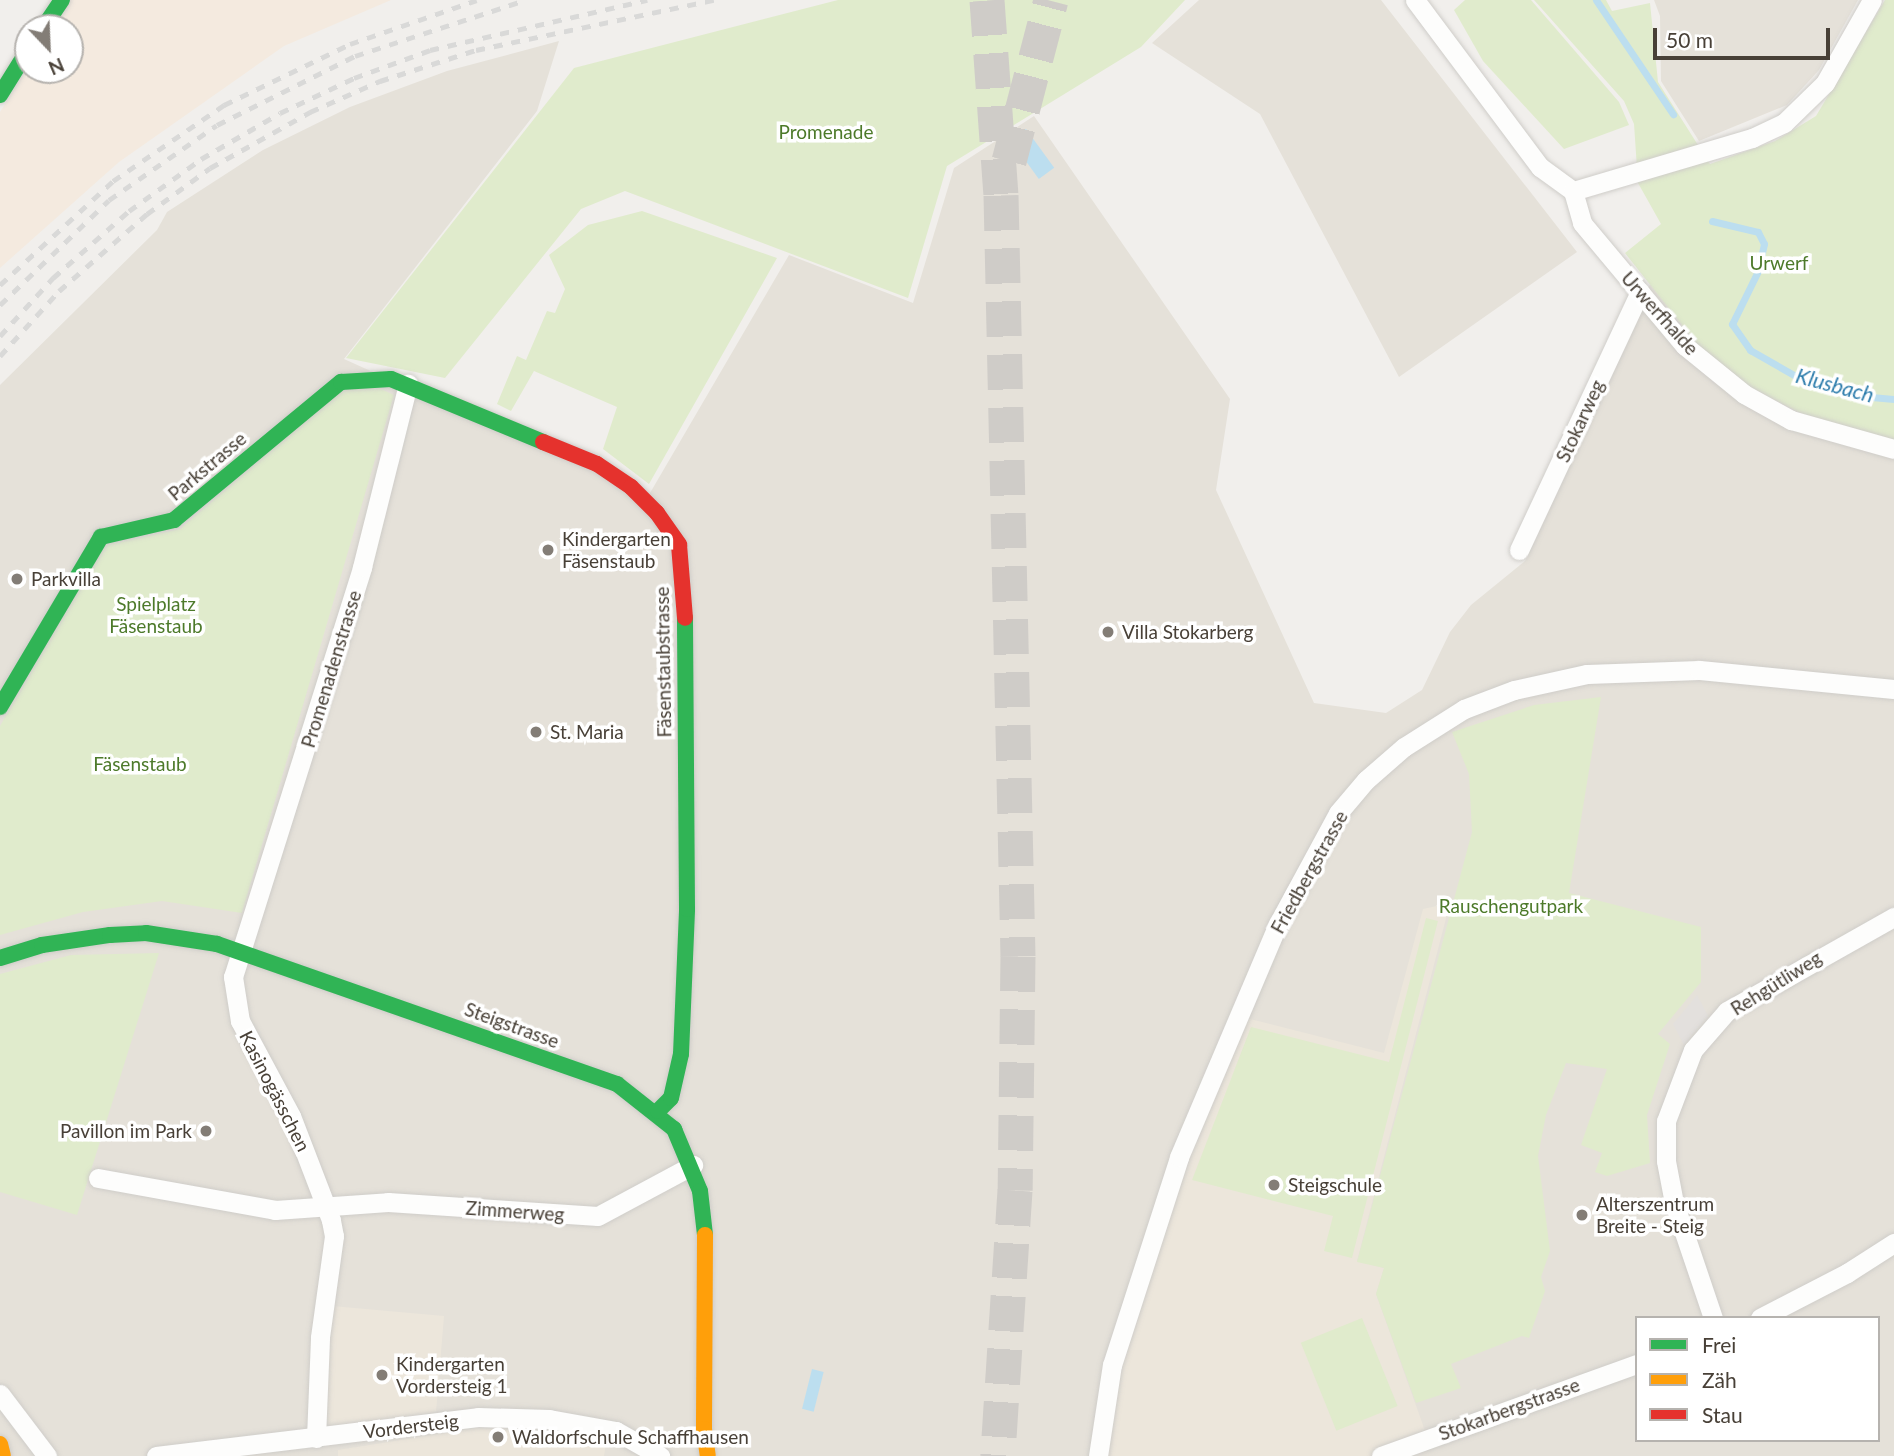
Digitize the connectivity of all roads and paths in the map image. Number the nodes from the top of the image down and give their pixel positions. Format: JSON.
{"nodes":[{"id":1,"x":1415,"y":0,"type":"edge"},
{"id":2,"x":1872,"y":0,"type":"edge"},
{"id":3,"x":14,"y":72,"type":"edge"},
{"id":4,"x":0,"y":94,"type":"edge"},
{"id":5,"x":1573,"y":191,"type":"junction"},
{"id":6,"x":1640,"y":292,"type":"junction"},
{"id":7,"x":400,"y":382,"type":"junction"},
{"id":8,"x":1894,"y":449,"type":"edge"},
{"id":9,"x":1519,"y":550,"type":"dead end"},
{"id":10,"x":1894,"y":689,"type":"edge"},
{"id":11,"x":0,"y":707,"type":"edge"},
{"id":12,"x":1894,"y":917,"type":"edge"},
{"id":13,"x":241,"y":950,"type":"junction"},
{"id":14,"x":0,"y":958,"type":"edge"},
{"id":15,"x":658,"y":1111,"type":"junction"},
{"id":16,"x":693,"y":1165,"type":"junction"},
{"id":17,"x":98,"y":1178,"type":"dead end"},
{"id":18,"x":324,"y":1205,"type":"junction"},
{"id":19,"x":1894,"y":1243,"type":"edge"},
{"id":20,"x":1712,"y":1316,"type":"edge"},
{"id":21,"x":1764,"y":1316,"type":"edge"},
{"id":22,"x":1635,"y":1365,"type":"edge"},
{"id":23,"x":0,"y":1394,"type":"edge"},
{"id":24,"x":316,"y":1438,"type":"junction"},
{"id":25,"x":0,"y":1444,"type":"edge"},
{"id":26,"x":220,"y":1453,"type":"edge"},
{"id":27,"x":3,"y":1456,"type":"edge"},
{"id":28,"x":47,"y":1456,"type":"edge"},
{"id":29,"x":156,"y":1456,"type":"edge"},
{"id":30,"x":660,"y":1456,"type":"edge"},
{"id":31,"x":708,"y":1456,"type":"edge"},
{"id":32,"x":1098,"y":1456,"type":"edge"},
{"id":33,"x":1381,"y":1456,"type":"edge"}],
"edges":[{"from":1,"to":5,"type":"street"},
{"from":2,"to":5,"type":"street"},
{"from":3,"to":4,"type":"street"},
{"from":5,"to":6,"type":"street","name":"Urwerfhalde"},
{"from":6,"to":8,"type":"street","name":"Urwerfhalde"},
{"from":6,"to":9,"type":"street","name":"Stokarweg"},
{"from":7,"to":11,"type":"street","name":"Parkstrasse"},
{"from":7,"to":13,"type":"street","name":"Promenadenstrasse"},
{"from":7,"to":15,"type":"street","name":"Fäsenstaubstrasse"},
{"from":10,"to":32,"type":"street","name":"Friedbergstrasse"},
{"from":12,"to":20,"type":"street","name":"Rehgütliweg"},
{"from":13,"to":14,"type":"street","name":"Steigstrasse"},
{"from":13,"to":15,"type":"street","name":"Steigstrasse"},
{"from":13,"to":18,"type":"street","name":"Kasinogässchen"},
{"from":15,"to":16,"type":"street","name":"Steigstrasse"},
{"from":16,"to":18,"type":"street","name":"Zimmerweg"},
{"from":16,"to":31,"type":"street","name":"Steigstrasse"},
{"from":17,"to":18,"type":"street","name":"Zimmerweg"},
{"from":18,"to":24,"type":"street","name":"Kasinogässchen"},
{"from":19,"to":21,"type":"street"},
{"from":22,"to":33,"type":"street","name":"Stokarbergstrasse"},
{"from":23,"to":28,"type":"street"},
{"from":24,"to":26,"type":"street","name":"Vordersteig"},
{"from":24,"to":30,"type":"street","name":"Vordersteig"},
{"from":25,"to":27,"type":"street"},
{"from":26,"to":29,"type":"street","name":"Vordersteig"}]}
